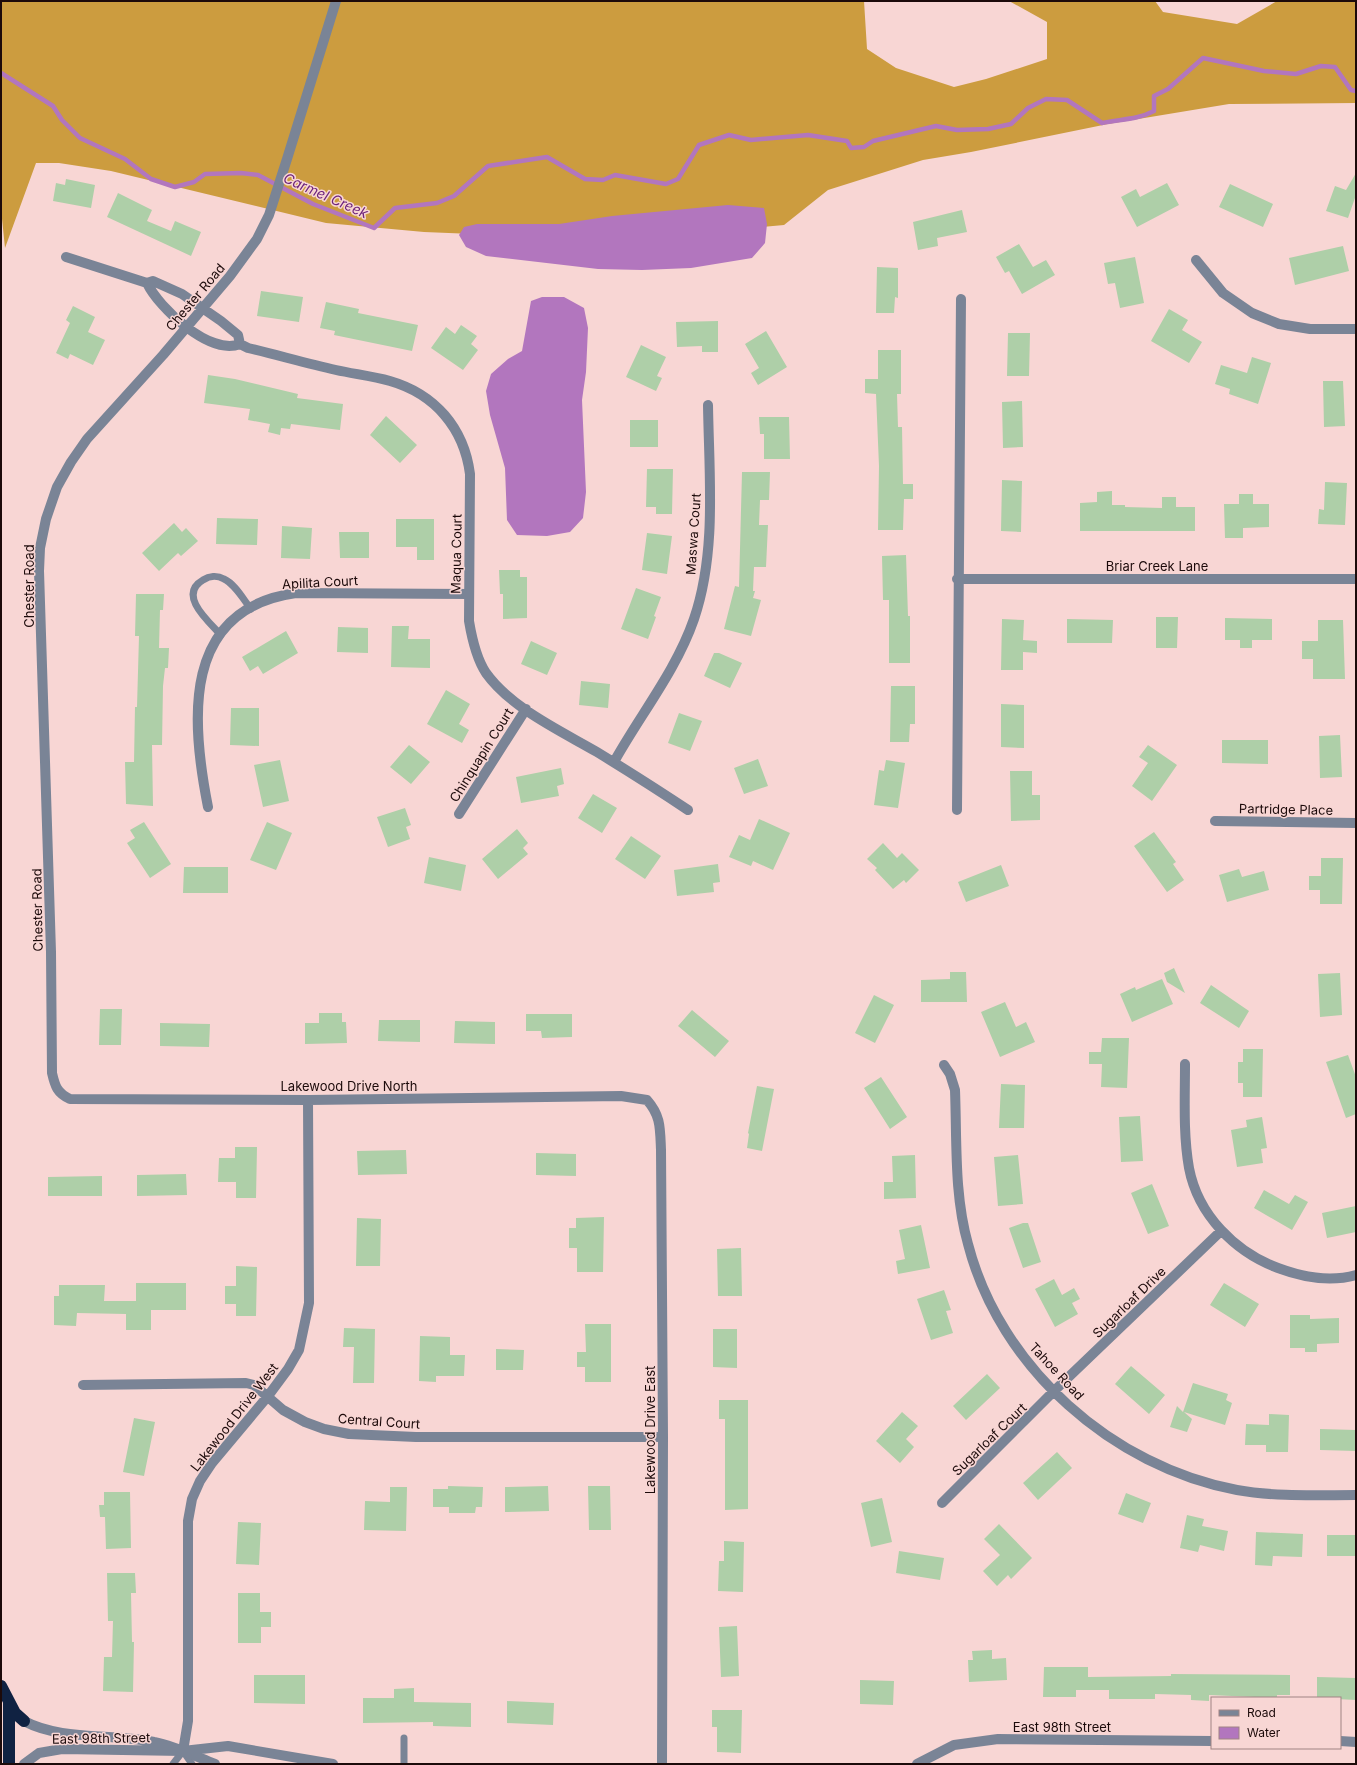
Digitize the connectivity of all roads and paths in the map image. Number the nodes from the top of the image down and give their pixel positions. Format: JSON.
{"nodes":[{"id":1,"x":336,"y":1,"type":"edge"},
{"id":2,"x":66,"y":257,"type":"dead end"},
{"id":3,"x":1196,"y":260,"type":"dead end"},
{"id":4,"x":147,"y":283,"type":"junction"},
{"id":5,"x":961,"y":299,"type":"dead end"},
{"id":6,"x":202,"y":308,"type":"junction"},
{"id":7,"x":187,"y":326,"type":"junction"},
{"id":8,"x":1356,"y":329,"type":"edge"},
{"id":9,"x":240,"y":344,"type":"junction"},
{"id":10,"x":708,"y":405,"type":"dead end"},
{"id":11,"x":958,"y":579,"type":"junction"},
{"id":12,"x":1356,"y":579,"type":"edge"},
{"id":13,"x":468,"y":594,"type":"junction"},
{"id":14,"x":251,"y":609,"type":"junction"},
{"id":15,"x":221,"y":635,"type":"junction"},
{"id":16,"x":526,"y":709,"type":"junction"},
{"id":17,"x":614,"y":762,"type":"junction"},
{"id":18,"x":208,"y":807,"type":"dead end"},
{"id":19,"x":688,"y":810,"type":"dead end"},
{"id":20,"x":957,"y":810,"type":"dead end"},
{"id":21,"x":459,"y":814,"type":"dead end"},
{"id":22,"x":1215,"y":821,"type":"dead end"},
{"id":23,"x":1356,"y":823,"type":"edge"},
{"id":24,"x":1185,"y":1064,"type":"dead end"},
{"id":25,"x":944,"y":1065,"type":"dead end"},
{"id":26,"x":56,"y":1089,"type":"joint"},
{"id":27,"x":308,"y":1100,"type":"junction"},
{"id":28,"x":647,"y":1100,"type":"joint"},
{"id":29,"x":1221,"y":1231,"type":"junction"},
{"id":30,"x":1356,"y":1275,"type":"edge"},
{"id":31,"x":84,"y":1384,"type":"dead end"},
{"id":32,"x":1054,"y":1391,"type":"junction"},
{"id":33,"x":268,"y":1396,"type":"junction"},
{"id":34,"x":663,"y":1437,"type":"junction"},
{"id":35,"x":1356,"y":1495,"type":"edge"},
{"id":36,"x":942,"y":1503,"type":"dead end"},
{"id":37,"x":1,"y":1686,"type":"edge"},
{"id":38,"x":9,"y":1703,"type":"junction"},
{"id":39,"x":24,"y":1721,"type":"joint"},
{"id":40,"x":404,"y":1738,"type":"dead end"},
{"id":41,"x":1211,"y":1741,"type":"edge"},
{"id":42,"x":1341,"y":1741,"type":"edge"},
{"id":43,"x":1356,"y":1742,"type":"edge"},
{"id":44,"x":183,"y":1751,"type":"junction"},
{"id":45,"x":9,"y":1764,"type":"edge"},
{"id":46,"x":24,"y":1764,"type":"edge"},
{"id":47,"x":173,"y":1764,"type":"edge"},
{"id":48,"x":192,"y":1764,"type":"edge"},
{"id":49,"x":215,"y":1764,"type":"edge"},
{"id":50,"x":333,"y":1764,"type":"edge"},
{"id":51,"x":404,"y":1764,"type":"edge"},
{"id":52,"x":662,"y":1764,"type":"edge"},
{"id":53,"x":917,"y":1764,"type":"edge"}],
"edges":[{"from":1,"to":6,"type":"street","name":"Chester Road"},
{"from":2,"to":4,"type":"street"},
{"from":3,"to":8,"type":"street"},
{"from":4,"to":6,"type":"street"},
{"from":4,"to":7,"type":"street","name":"Maqua Court"},
{"from":5,"to":11,"type":"street"},
{"from":6,"to":7,"type":"street","name":"Chester Road"},
{"from":6,"to":9,"type":"street"},
{"from":7,"to":9,"type":"street","name":"Maqua Court"},
{"from":7,"to":26,"type":"street","name":"Chester Road"},
{"from":9,"to":13,"type":"street","name":"Maqua Court"},
{"from":10,"to":17,"type":"street","name":"Maswa Court"},
{"from":11,"to":12,"type":"street","name":"Briar Creek Lane"},
{"from":11,"to":20,"type":"street"},
{"from":13,"to":14,"type":"street","name":"Apilita Court"},
{"from":13,"to":16,"type":"street","name":"Maqua Court"},
{"from":14,"to":15,"type":"street","name":"Apilita Court"},
{"from":14,"to":15,"type":"lane"},
{"from":15,"to":18,"type":"street","name":"Apilita Court"},
{"from":16,"to":17,"type":"street","name":"Maqua Court"},
{"from":16,"to":21,"type":"street","name":"Chinquapin Court"},
{"from":17,"to":19,"type":"street","name":"Maqua Court"},
{"from":22,"to":23,"type":"street","name":"Partridge Place"},
{"from":24,"to":29,"type":"street"},
{"from":25,"to":32,"type":"street","name":"Tahoe Road"},
{"from":26,"to":27,"type":"street","name":"Lakewood Drive North"},
{"from":27,"to":28,"type":"street","name":"Lakewood Drive North"},
{"from":27,"to":33,"type":"street","name":"Lakewood Drive West"},
{"from":28,"to":34,"type":"street","name":"Lakewood Drive East"},
{"from":29,"to":30,"type":"street"},
{"from":29,"to":32,"type":"street","name":"Sugarloaf Drive"},
{"from":31,"to":33,"type":"street","name":"Central Court"},
{"from":32,"to":35,"type":"street","name":"Tahoe Road"},
{"from":32,"to":36,"type":"street","name":"Sugarloaf Court"},
{"from":33,"to":34,"type":"street","name":"Central Court"},
{"from":33,"to":44,"type":"street","name":"Lakewood Drive West"},
{"from":34,"to":52,"type":"street","name":"Lakewood Drive East"},
{"from":37,"to":38,"type":"highway"},
{"from":38,"to":39,"type":"highway"},
{"from":38,"to":45,"type":"highway"},
{"from":39,"to":44,"type":"street","name":"East 98th Street"},
{"from":40,"to":51,"type":"lane"},
{"from":41,"to":53,"type":"street","name":"East 98th Street"},
{"from":42,"to":43,"type":"street"},
{"from":44,"to":46,"type":"street","name":"East 98th Street"},
{"from":44,"to":47,"type":"lane"},
{"from":44,"to":48,"type":"lane"},
{"from":44,"to":49,"type":"street","name":"East 98th Street"},
{"from":44,"to":50,"type":"street","name":"East 98th Street"}]}
